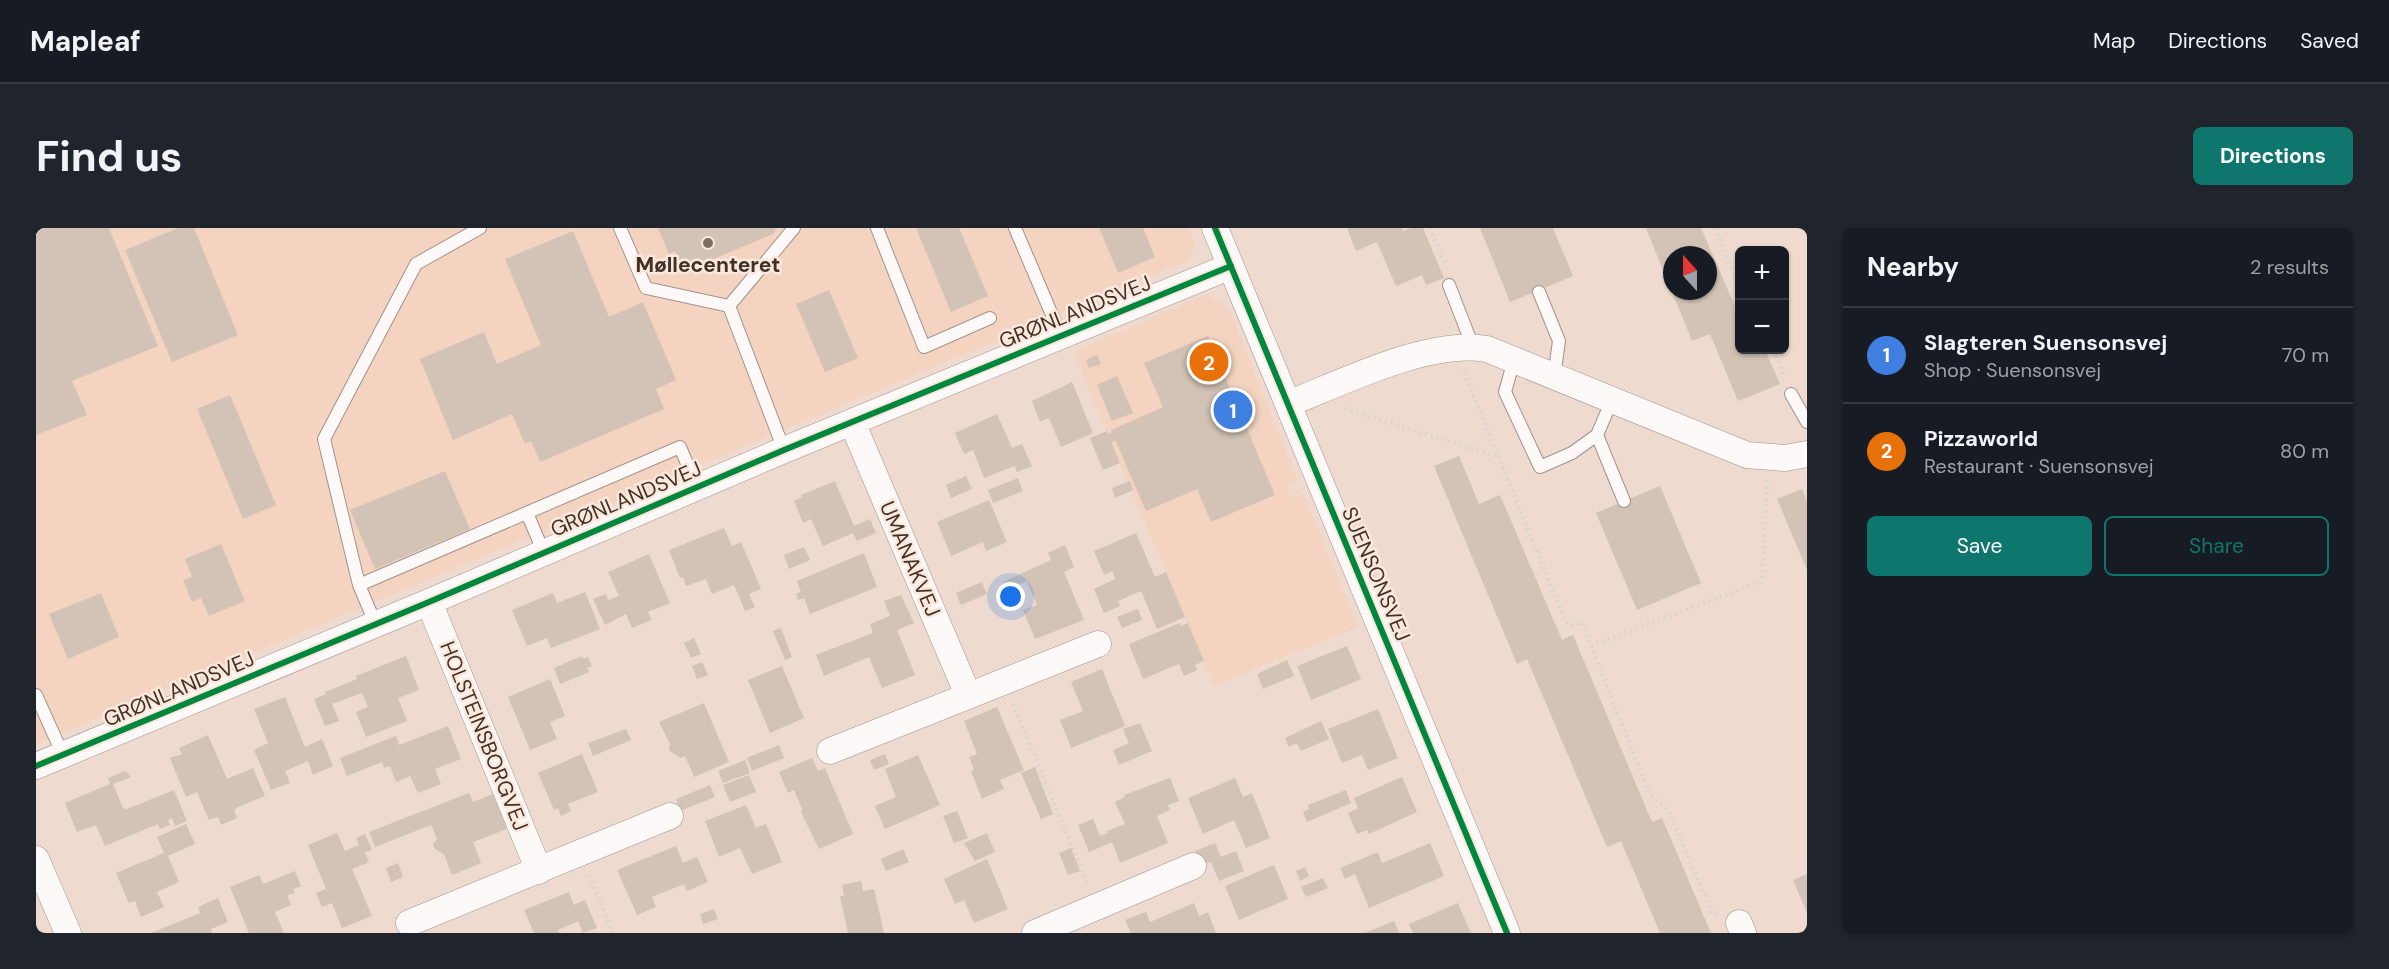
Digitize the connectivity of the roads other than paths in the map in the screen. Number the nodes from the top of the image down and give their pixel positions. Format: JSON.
{"nodes":[{"id":1,"x":480,"y":228,"type":"edge"},
{"id":2,"x":620,"y":228,"type":"edge"},
{"id":3,"x":794,"y":228,"type":"edge"},
{"id":4,"x":877,"y":228,"type":"edge"},
{"id":5,"x":1015,"y":228,"type":"edge"},
{"id":6,"x":1215,"y":228,"type":"edge"},
{"id":7,"x":1231,"y":266,"type":"junction"},
{"id":8,"x":1449,"y":285,"type":"road end"},
{"id":9,"x":1539,"y":292,"type":"dead end"},
{"id":10,"x":729,"y":306,"type":"junction"},
{"id":11,"x":990,"y":318,"type":"dead end"},
{"id":12,"x":1061,"y":336,"type":"junction"},
{"id":13,"x":1463,"y":347,"type":"junction"},
{"id":14,"x":1514,"y":360,"type":"junction"},
{"id":15,"x":1554,"y":376,"type":"junction"},
{"id":16,"x":1791,"y":394,"type":"road end"},
{"id":17,"x":1297,"y":400,"type":"junction"},
{"id":18,"x":1612,"y":400,"type":"junction"},
{"id":19,"x":852,"y":422,"type":"junction"},
{"id":20,"x":1807,"y":422,"type":"edge"},
{"id":21,"x":1597,"y":435,"type":"junction"},
{"id":22,"x":784,"y":450,"type":"junction"},
{"id":23,"x":1807,"y":454,"type":"edge"},
{"id":24,"x":697,"y":487,"type":"junction"},
{"id":25,"x":1624,"y":501,"type":"dead end"},
{"id":26,"x":527,"y":513,"type":"junction"},
{"id":27,"x":544,"y":553,"type":"junction"},
{"id":28,"x":359,"y":585,"type":"junction"},
{"id":29,"x":429,"y":602,"type":"junction"},
{"id":30,"x":376,"y":625,"type":"junction"},
{"id":31,"x":1098,"y":644,"type":"dead end"},
{"id":32,"x":36,"y":695,"type":"edge"},
{"id":33,"x":968,"y":695,"type":"junction"},
{"id":34,"x":830,"y":751,"type":"dead end"},
{"id":35,"x":63,"y":755,"type":"junction"},
{"id":36,"x":36,"y":766,"type":"edge"},
{"id":37,"x":670,"y":816,"type":"dead end"},
{"id":38,"x":36,"y":859,"type":"edge"},
{"id":39,"x":1193,"y":866,"type":"dead end"},
{"id":40,"x":539,"y":871,"type":"junction"},
{"id":41,"x":409,"y":923,"type":"dead end"},
{"id":42,"x":1072,"y":926,"type":"edge"},
{"id":43,"x":68,"y":933,"type":"edge"},
{"id":44,"x":1035,"y":933,"type":"edge"},
{"id":45,"x":1507,"y":933,"type":"edge"}],
"edges":[{"from":1,"to":28,"type":"lane"},
{"from":2,"to":10,"type":"lane"},
{"from":3,"to":10,"type":"lane"},
{"from":4,"to":11,"type":"lane"},
{"from":5,"to":12,"type":"lane"},
{"from":6,"to":7,"type":"street","name":"SUENSONSVEJ"},
{"from":7,"to":12,"type":"street","name":"GRØNLANDSVEJ"},
{"from":7,"to":17,"type":"street","name":"SUENSONSVEJ"},
{"from":8,"to":13,"type":"lane"},
{"from":9,"to":15,"type":"lane"},
{"from":10,"to":22,"type":"lane"},
{"from":12,"to":19,"type":"street","name":"GRØNLANDSVEJ"},
{"from":13,"to":14,"type":"street"},
{"from":13,"to":17,"type":"street"},
{"from":14,"to":15,"type":"street"},
{"from":14,"to":21,"type":"lane"},
{"from":15,"to":18,"type":"street"},
{"from":16,"to":20,"type":"lane"},
{"from":17,"to":45,"type":"street","name":"SUENSONSVEJ"},
{"from":18,"to":21,"type":"lane"},
{"from":18,"to":23,"type":"street"},
{"from":19,"to":22,"type":"street","name":"GRØNLANDSVEJ"},
{"from":19,"to":33,"type":"street","name":"UMANAKVEJ"},
{"from":21,"to":25,"type":"lane"},
{"from":22,"to":24,"type":"street","name":"GRØNLANDSVEJ"},
{"from":24,"to":26,"type":"lane"},
{"from":24,"to":27,"type":"street","name":"GRØNLANDSVEJ"},
{"from":26,"to":27,"type":"lane"},
{"from":26,"to":28,"type":"lane"},
{"from":27,"to":29,"type":"street","name":"GRØNLANDSVEJ"},
{"from":28,"to":30,"type":"lane"},
{"from":29,"to":30,"type":"street","name":"GRØNLANDSVEJ"},
{"from":29,"to":40,"type":"street","name":"HOLSTEINSBORGVEJ"},
{"from":30,"to":35,"type":"street","name":"GRØNLANDSVEJ"},
{"from":31,"to":33,"type":"street"},
{"from":32,"to":35,"type":"lane"},
{"from":33,"to":34,"type":"street"},
{"from":35,"to":36,"type":"street","name":"GRØNLANDSVEJ"},
{"from":37,"to":40,"type":"street"},
{"from":38,"to":43,"type":"street"},
{"from":39,"to":42,"type":"street"},
{"from":40,"to":41,"type":"street"},
{"from":42,"to":44,"type":"street"}]}
